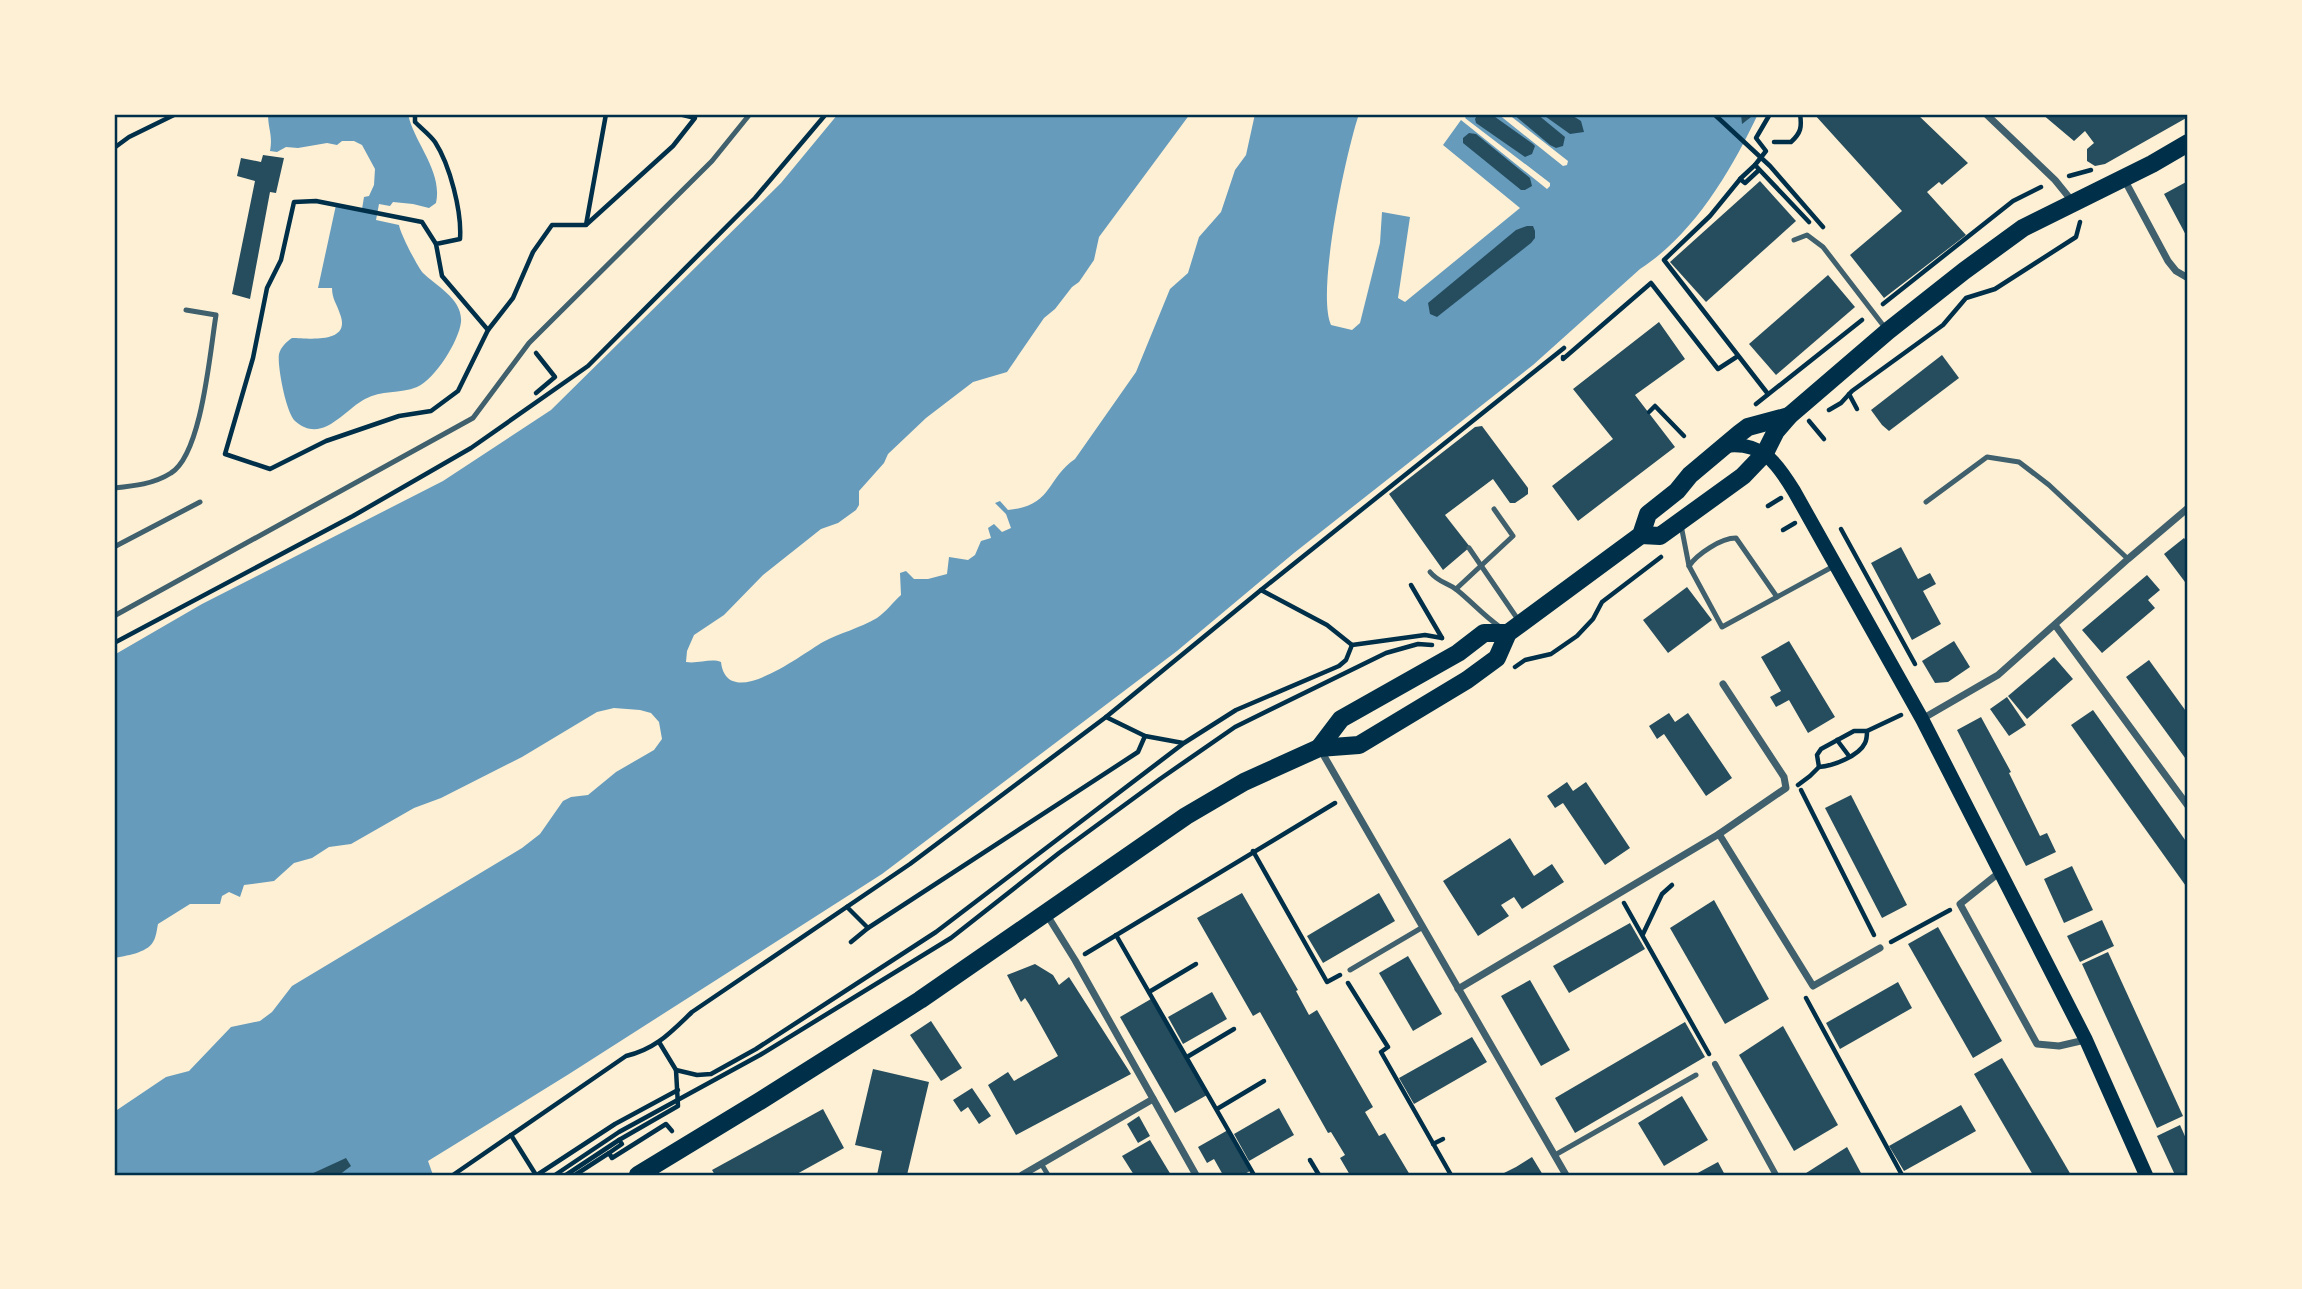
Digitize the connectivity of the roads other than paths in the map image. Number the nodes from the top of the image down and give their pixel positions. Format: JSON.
{"nodes":[{"id":1,"x":750,"y":114,"type":"edge"},
{"id":2,"x":1986,"y":114,"type":"edge"},
{"id":3,"x":2188,"y":143,"type":"edge"},
{"id":4,"x":2123,"y":178,"type":"junction"},
{"id":5,"x":2072,"y":202,"type":"junction"},
{"id":6,"x":1794,"y":240,"type":"dead end"},
{"id":7,"x":2188,"y":278,"type":"edge"},
{"id":8,"x":186,"y":310,"type":"dead end"},
{"id":9,"x":1888,"y":331,"type":"junction"},
{"id":10,"x":1794,"y":413,"type":"junction"},
{"id":11,"x":1726,"y":446,"type":"junction"},
{"id":12,"x":1765,"y":453,"type":"junction"},
{"id":13,"x":114,"y":488,"type":"edge"},
{"id":14,"x":200,"y":502,"type":"dead end"},
{"id":15,"x":1926,"y":502,"type":"dead end"},
{"id":16,"x":1494,"y":509,"type":"dead end"},
{"id":17,"x":2188,"y":510,"type":"edge"},
{"id":18,"x":1676,"y":526,"type":"junction"},
{"id":19,"x":1641,"y":535,"type":"junction"},
{"id":20,"x":114,"y":547,"type":"edge"},
{"id":21,"x":1469,"y":548,"type":"dead end"},
{"id":22,"x":2127,"y":559,"type":"junction"},
{"id":23,"x":1836,"y":565,"type":"junction"},
{"id":24,"x":1689,"y":566,"type":"junction"},
{"id":25,"x":1480,"y":567,"type":"junction"},
{"id":26,"x":1430,"y":572,"type":"dead end"},
{"id":27,"x":1456,"y":589,"type":"junction"},
{"id":28,"x":1776,"y":597,"type":"junction"},
{"id":29,"x":114,"y":616,"type":"edge"},
{"id":30,"x":2055,"y":625,"type":"junction"},
{"id":31,"x":1514,"y":628,"type":"junction"},
{"id":32,"x":1723,"y":684,"type":"dead end"},
{"id":33,"x":1922,"y":719,"type":"junction"},
{"id":34,"x":1319,"y":748,"type":"junction"},
{"id":35,"x":2188,"y":806,"type":"edge"},
{"id":36,"x":1719,"y":834,"type":"junction"},
{"id":37,"x":2000,"y":872,"type":"junction"},
{"id":38,"x":1046,"y":913,"type":"junction"},
{"id":39,"x":1423,"y":927,"type":"junction"},
{"id":40,"x":1880,"y":948,"type":"road end"},
{"id":41,"x":1350,"y":970,"type":"dead end"},
{"id":42,"x":1458,"y":989,"type":"junction"},
{"id":43,"x":2086,"y":1040,"type":"junction"},
{"id":44,"x":1715,"y":1064,"type":"road end"},
{"id":45,"x":1696,"y":1075,"type":"dead end"},
{"id":46,"x":1153,"y":1099,"type":"junction"},
{"id":47,"x":1555,"y":1156,"type":"junction"},
{"id":48,"x":1042,"y":1165,"type":"junction"},
{"id":49,"x":645,"y":1173,"type":"edge"},
{"id":50,"x":1023,"y":1175,"type":"edge"},
{"id":51,"x":1048,"y":1175,"type":"edge"},
{"id":52,"x":1196,"y":1175,"type":"edge"},
{"id":53,"x":1566,"y":1175,"type":"edge"},
{"id":54,"x":1776,"y":1175,"type":"edge"},
{"id":55,"x":2146,"y":1175,"type":"edge"}],
"edges":[{"from":1,"to":29,"type":"lane"},
{"from":2,"to":5,"type":"street"},
{"from":3,"to":4,"type":"main road"},
{"from":4,"to":5,"type":"main road"},
{"from":4,"to":7,"type":"street"},
{"from":5,"to":9,"type":"main road"},
{"from":6,"to":9,"type":"lane"},
{"from":8,"to":13,"type":"lane"},
{"from":9,"to":10,"type":"main road"},
{"from":10,"to":11,"type":"main road"},
{"from":10,"to":12,"type":"main road"},
{"from":11,"to":12,"type":"main road"},
{"from":11,"to":19,"type":"main road"},
{"from":12,"to":18,"type":"main road"},
{"from":12,"to":23,"type":"main road"},
{"from":14,"to":20,"type":"lane"},
{"from":15,"to":22,"type":"lane"},
{"from":16,"to":25,"type":"lane"},
{"from":17,"to":22,"type":"street"},
{"from":18,"to":19,"type":"main road"},
{"from":18,"to":24,"type":"lane"},
{"from":19,"to":31,"type":"main road"},
{"from":21,"to":25,"type":"lane"},
{"from":22,"to":30,"type":"street"},
{"from":23,"to":28,"type":"lane"},
{"from":23,"to":33,"type":"main road"},
{"from":24,"to":28,"type":"lane"},
{"from":24,"to":28,"type":"lane"},
{"from":25,"to":27,"type":"lane"},
{"from":25,"to":31,"type":"lane"},
{"from":26,"to":27,"type":"lane"},
{"from":27,"to":31,"type":"lane"},
{"from":30,"to":33,"type":"street"},
{"from":30,"to":35,"type":"street"},
{"from":31,"to":34,"type":"main road"},
{"from":31,"to":34,"type":"main road"},
{"from":32,"to":36,"type":"street"},
{"from":33,"to":37,"type":"main road"},
{"from":34,"to":38,"type":"main road"},
{"from":34,"to":39,"type":"street"},
{"from":36,"to":40,"type":"street"},
{"from":36,"to":42,"type":"street"},
{"from":37,"to":43,"type":"main road"},
{"from":37,"to":43,"type":"street"},
{"from":38,"to":46,"type":"street"},
{"from":38,"to":49,"type":"main road"},
{"from":39,"to":41,"type":"lane"},
{"from":39,"to":42,"type":"street"},
{"from":42,"to":47,"type":"street"},
{"from":43,"to":55,"type":"main road"},
{"from":44,"to":54,"type":"street"},
{"from":45,"to":47,"type":"lane"},
{"from":46,"to":48,"type":"street"},
{"from":46,"to":52,"type":"street"},
{"from":47,"to":53,"type":"street"},
{"from":48,"to":50,"type":"street"},
{"from":48,"to":51,"type":"lane"}]}
